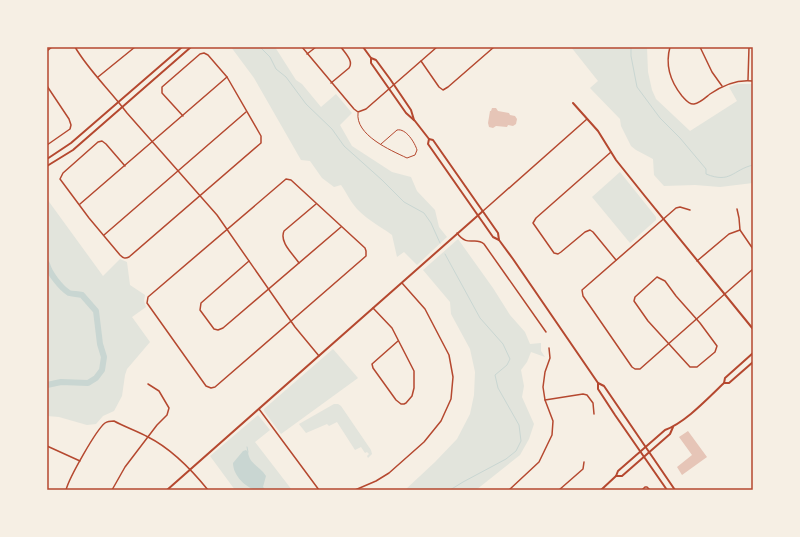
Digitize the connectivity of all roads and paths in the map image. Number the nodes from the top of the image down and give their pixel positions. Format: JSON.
{"nodes":[{"id":1,"x":52,"y":47,"type":"edge"},
{"id":2,"x":75,"y":47,"type":"edge"},
{"id":3,"x":135,"y":47,"type":"edge"},
{"id":4,"x":182,"y":47,"type":"edge"},
{"id":5,"x":191,"y":47,"type":"edge"},
{"id":6,"x":302,"y":47,"type":"edge"},
{"id":7,"x":316,"y":47,"type":"edge"},
{"id":8,"x":341,"y":47,"type":"edge"},
{"id":9,"x":363,"y":47,"type":"edge"},
{"id":10,"x":437,"y":47,"type":"edge"},
{"id":11,"x":494,"y":47,"type":"edge"},
{"id":12,"x":670,"y":47,"type":"edge"},
{"id":13,"x":700,"y":47,"type":"edge"},
{"id":14,"x":749,"y":47,"type":"edge"},
{"id":15,"x":47,"y":51,"type":"edge"},
{"id":16,"x":307,"y":54,"type":"junction"},
{"id":17,"x":371,"y":58,"type":"junction"},
{"id":18,"x":421,"y":61,"type":"junction"},
{"id":19,"x":227,"y":77,"type":"junction"},
{"id":20,"x":98,"y":78,"type":"junction"},
{"id":21,"x":748,"y":80,"type":"junction"},
{"id":22,"x":753,"y":81,"type":"edge"},
{"id":23,"x":332,"y":83,"type":"junction"},
{"id":24,"x":394,"y":85,"type":"junction"},
{"id":25,"x":47,"y":86,"type":"edge"},
{"id":26,"x":722,"y":86,"type":"junction"},
{"id":27,"x":388,"y":89,"type":"junction"},
{"id":28,"x":119,"y":102,"type":"junction"},
{"id":29,"x":573,"y":103,"type":"dead end"},
{"id":30,"x":122,"y":107,"type":"junction"},
{"id":31,"x":247,"y":112,"type":"junction"},
{"id":32,"x":358,"y":112,"type":"junction"},
{"id":33,"x":182,"y":116,"type":"junction"},
{"id":34,"x":587,"y":119,"type":"junction"},
{"id":35,"x":415,"y":121,"type":"junction"},
{"id":36,"x":428,"y":139,"type":"junction"},
{"id":37,"x":153,"y":142,"type":"junction"},
{"id":38,"x":381,"y":144,"type":"junction"},
{"id":39,"x":47,"y":145,"type":"edge"},
{"id":40,"x":611,"y":152,"type":"junction"},
{"id":41,"x":47,"y":159,"type":"edge"},
{"id":42,"x":47,"y":166,"type":"edge"},
{"id":43,"x":125,"y":166,"type":"junction"},
{"id":44,"x":178,"y":171,"type":"junction"},
{"id":45,"x":200,"y":196,"type":"junction"},
{"id":46,"x":80,"y":204,"type":"junction"},
{"id":47,"x":316,"y":204,"type":"junction"},
{"id":48,"x":736,"y":209,"type":"dead end"},
{"id":49,"x":690,"y":210,"type":"dead end"},
{"id":50,"x":483,"y":211,"type":"junction"},
{"id":51,"x":478,"y":215,"type":"junction"},
{"id":52,"x":663,"y":219,"type":"junction"},
{"id":53,"x":341,"y":227,"type":"junction"},
{"id":54,"x":226,"y":229,"type":"junction"},
{"id":55,"x":740,"y":230,"type":"junction"},
{"id":56,"x":457,"y":233,"type":"junction"},
{"id":57,"x":104,"y":235,"type":"junction"},
{"id":58,"x":499,"y":240,"type":"junction"},
{"id":59,"x":753,"y":249,"type":"edge"},
{"id":60,"x":616,"y":260,"type":"junction"},
{"id":61,"x":248,"y":261,"type":"junction"},
{"id":62,"x":697,"y":261,"type":"junction"},
{"id":63,"x":299,"y":263,"type":"junction"},
{"id":64,"x":753,"y":269,"type":"edge"},
{"id":65,"x":751,"y":271,"type":"junction"},
{"id":66,"x":752,"y":274,"type":"edge"},
{"id":67,"x":402,"y":283,"type":"junction"},
{"id":68,"x":268,"y":289,"type":"junction"},
{"id":69,"x":724,"y":295,"type":"junction"},
{"id":70,"x":373,"y":308,"type":"junction"},
{"id":71,"x":696,"y":320,"type":"junction"},
{"id":72,"x":291,"y":322,"type":"junction"},
{"id":73,"x":753,"y":329,"type":"edge"},
{"id":74,"x":546,"y":332,"type":"dead end"},
{"id":75,"x":398,"y":341,"type":"junction"},
{"id":76,"x":669,"y":344,"type":"junction"},
{"id":77,"x":549,"y":348,"type":"dead end"},
{"id":78,"x":753,"y":353,"type":"edge"},
{"id":79,"x":319,"y":356,"type":"junction"},
{"id":80,"x":753,"y":362,"type":"edge"},
{"id":81,"x":598,"y":383,"type":"junction"},
{"id":82,"x":724,"y":383,"type":"junction"},
{"id":83,"x":148,"y":384,"type":"dead end"},
{"id":84,"x":545,"y":400,"type":"junction"},
{"id":85,"x":258,"y":409,"type":"junction"},
{"id":86,"x":594,"y":414,"type":"dead end"},
{"id":87,"x":673,"y":427,"type":"junction"},
{"id":88,"x":149,"y":437,"type":"junction"},
{"id":89,"x":47,"y":446,"type":"edge"},
{"id":90,"x":645,"y":447,"type":"junction"},
{"id":91,"x":640,"y":451,"type":"junction"},
{"id":92,"x":648,"y":452,"type":"junction"},
{"id":93,"x":643,"y":456,"type":"junction"},
{"id":94,"x":80,"y":461,"type":"junction"},
{"id":95,"x":584,"y":462,"type":"dead end"},
{"id":96,"x":189,"y":469,"type":"junction"},
{"id":97,"x":616,"y":476,"type":"junction"},
{"id":98,"x":66,"y":490,"type":"edge"},
{"id":99,"x":112,"y":490,"type":"edge"},
{"id":100,"x":167,"y":490,"type":"edge"},
{"id":101,"x":208,"y":490,"type":"edge"},
{"id":102,"x":319,"y":490,"type":"edge"},
{"id":103,"x":355,"y":490,"type":"edge"},
{"id":104,"x":509,"y":490,"type":"edge"},
{"id":105,"x":559,"y":490,"type":"edge"},
{"id":106,"x":601,"y":490,"type":"edge"},
{"id":107,"x":642,"y":490,"type":"edge"},
{"id":108,"x":650,"y":490,"type":"edge"},
{"id":109,"x":667,"y":490,"type":"edge"},
{"id":110,"x":675,"y":490,"type":"edge"}],
"edges":[{"from":1,"to":15,"type":"street"},
{"from":2,"to":20,"type":"street"},
{"from":3,"to":20,"type":"street"},
{"from":4,"to":28,"type":"main road"},
{"from":5,"to":30,"type":"main road"},
{"from":6,"to":16,"type":"street"},
{"from":7,"to":16,"type":"street"},
{"from":8,"to":23,"type":"street"},
{"from":9,"to":17,"type":"main road"},
{"from":10,"to":18,"type":"street"},
{"from":11,"to":18,"type":"street"},
{"from":12,"to":26,"type":"street"},
{"from":13,"to":26,"type":"street"},
{"from":14,"to":21,"type":"street"},
{"from":16,"to":23,"type":"street"},
{"from":17,"to":24,"type":"main road"},
{"from":17,"to":27,"type":"main road"},
{"from":18,"to":24,"type":"street"},
{"from":19,"to":31,"type":"street"},
{"from":19,"to":33,"type":"street"},
{"from":19,"to":33,"type":"street"},
{"from":20,"to":28,"type":"street"},
{"from":21,"to":22,"type":"street"},
{"from":21,"to":26,"type":"street"},
{"from":23,"to":32,"type":"street"},
{"from":24,"to":27,"type":"street"},
{"from":24,"to":35,"type":"main road"},
{"from":25,"to":39,"type":"street"},
{"from":27,"to":32,"type":"street"},
{"from":27,"to":35,"type":"main road"},
{"from":28,"to":30,"type":"street"},
{"from":28,"to":41,"type":"main road"},
{"from":29,"to":34,"type":"main road"},
{"from":30,"to":37,"type":"street"},
{"from":30,"to":42,"type":"main road"},
{"from":31,"to":44,"type":"street"},
{"from":31,"to":45,"type":"street"},
{"from":32,"to":38,"type":"lane"},
{"from":33,"to":37,"type":"street"},
{"from":34,"to":40,"type":"main road"},
{"from":34,"to":50,"type":"street"},
{"from":35,"to":36,"type":"main road"},
{"from":36,"to":50,"type":"main road"},
{"from":36,"to":51,"type":"main road"},
{"from":37,"to":43,"type":"street"},
{"from":37,"to":44,"type":"street"},
{"from":38,"to":38,"type":"lane"},
{"from":40,"to":52,"type":"main road"},
{"from":40,"to":60,"type":"street"},
{"from":43,"to":46,"type":"street"},
{"from":43,"to":46,"type":"street"},
{"from":44,"to":45,"type":"street"},
{"from":44,"to":57,"type":"street"},
{"from":45,"to":54,"type":"street"},
{"from":45,"to":57,"type":"street"},
{"from":46,"to":57,"type":"street"},
{"from":47,"to":53,"type":"street"},
{"from":47,"to":54,"type":"street"},
{"from":47,"to":63,"type":"street"},
{"from":48,"to":55,"type":"street"},
{"from":49,"to":52,"type":"street"},
{"from":50,"to":51,"type":"main road"},
{"from":50,"to":58,"type":"main road"},
{"from":51,"to":56,"type":"main road"},
{"from":51,"to":58,"type":"main road"},
{"from":52,"to":60,"type":"street"},
{"from":52,"to":62,"type":"main road"},
{"from":53,"to":63,"type":"street"},
{"from":53,"to":72,"type":"street"},
{"from":54,"to":61,"type":"street"},
{"from":54,"to":72,"type":"street"},
{"from":55,"to":59,"type":"street"},
{"from":55,"to":62,"type":"street"},
{"from":56,"to":67,"type":"main road"},
{"from":56,"to":74,"type":"street"},
{"from":58,"to":81,"type":"main road"},
{"from":60,"to":76,"type":"street"},
{"from":61,"to":68,"type":"street"},
{"from":61,"to":68,"type":"street"},
{"from":62,"to":69,"type":"main road"},
{"from":63,"to":68,"type":"street"},
{"from":64,"to":65,"type":"street"},
{"from":65,"to":66,"type":"street"},
{"from":65,"to":69,"type":"street"},
{"from":67,"to":70,"type":"main road"},
{"from":67,"to":103,"type":"street"},
{"from":68,"to":72,"type":"street"},
{"from":69,"to":71,"type":"street"},
{"from":69,"to":73,"type":"main road"},
{"from":70,"to":75,"type":"street"},
{"from":70,"to":79,"type":"main road"},
{"from":71,"to":76,"type":"street"},
{"from":71,"to":76,"type":"street"},
{"from":71,"to":76,"type":"street"},
{"from":72,"to":79,"type":"street"},
{"from":75,"to":75,"type":"street"},
{"from":77,"to":84,"type":"street"},
{"from":78,"to":82,"type":"main road"},
{"from":79,"to":85,"type":"main road"},
{"from":80,"to":82,"type":"main road"},
{"from":81,"to":90,"type":"main road"},
{"from":81,"to":91,"type":"main road"},
{"from":82,"to":87,"type":"main road"},
{"from":83,"to":88,"type":"street"},
{"from":84,"to":86,"type":"street"},
{"from":84,"to":104,"type":"street"},
{"from":85,"to":96,"type":"main road"},
{"from":85,"to":102,"type":"street"},
{"from":87,"to":90,"type":"main road"},
{"from":87,"to":92,"type":"main road"},
{"from":88,"to":94,"type":"street"},
{"from":88,"to":96,"type":"street"},
{"from":88,"to":99,"type":"street"},
{"from":89,"to":94,"type":"street"},
{"from":90,"to":91,"type":"main road"},
{"from":90,"to":92,"type":"main road"},
{"from":91,"to":93,"type":"main road"},
{"from":91,"to":97,"type":"main road"},
{"from":92,"to":93,"type":"main road"},
{"from":92,"to":110,"type":"main road"},
{"from":93,"to":97,"type":"main road"},
{"from":93,"to":109,"type":"main road"},
{"from":94,"to":98,"type":"street"},
{"from":95,"to":105,"type":"street"},
{"from":96,"to":100,"type":"main road"},
{"from":96,"to":101,"type":"street"},
{"from":97,"to":106,"type":"main road"},
{"from":107,"to":108,"type":"street"}]}
